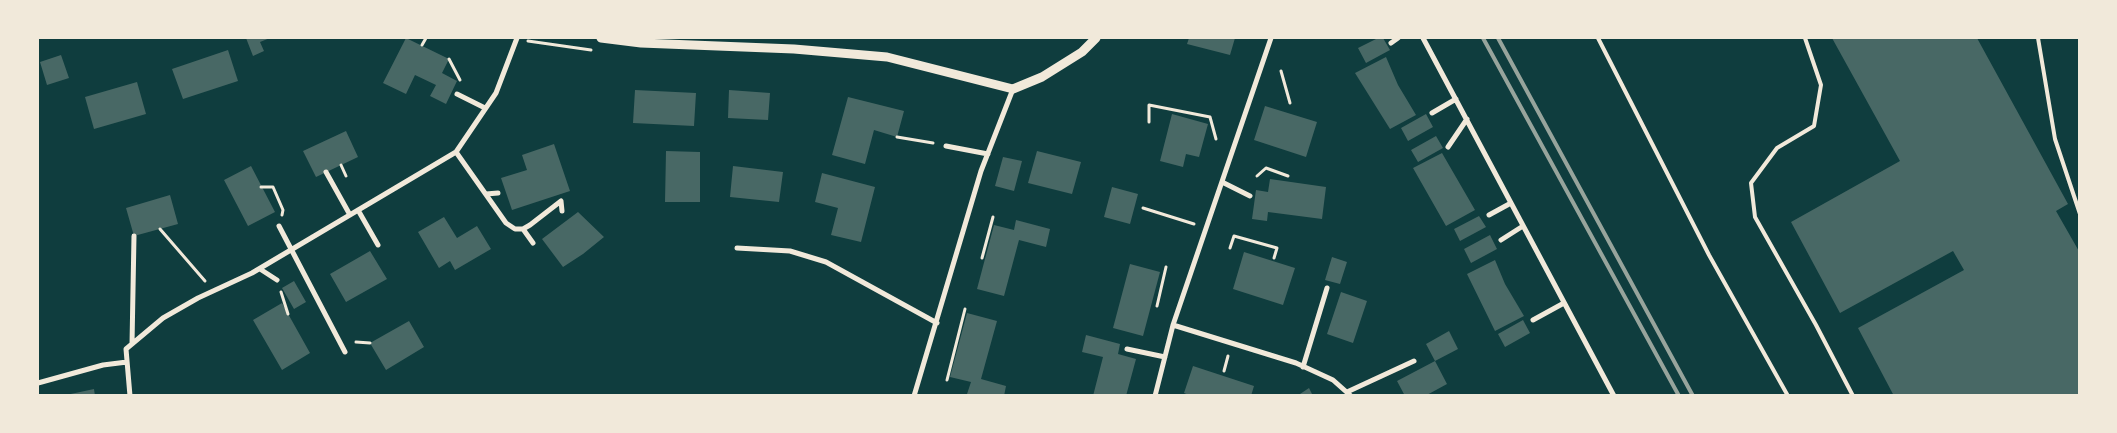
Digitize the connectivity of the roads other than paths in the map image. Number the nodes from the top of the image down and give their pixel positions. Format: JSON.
{"nodes":[{"id":1,"x":517,"y":38,"type":"edge"},
{"id":2,"x":601,"y":38,"type":"edge"},
{"id":3,"x":1096,"y":38,"type":"edge"},
{"id":4,"x":1271,"y":38,"type":"edge"},
{"id":5,"x":1398,"y":38,"type":"edge"},
{"id":6,"x":1424,"y":38,"type":"edge"},
{"id":7,"x":1598,"y":38,"type":"edge"},
{"id":8,"x":1805,"y":38,"type":"edge"},
{"id":9,"x":2038,"y":38,"type":"edge"},
{"id":10,"x":1391,"y":43,"type":"dead end"},
{"id":11,"x":1012,"y":89,"type":"junction"},
{"id":12,"x":457,"y":94,"type":"dead end"},
{"id":13,"x":1456,"y":99,"type":"junction"},
{"id":14,"x":485,"y":108,"type":"junction"},
{"id":15,"x":1432,"y":112,"type":"dead end"},
{"id":16,"x":1467,"y":120,"type":"junction"},
{"id":17,"x":946,"y":146,"type":"road end"},
{"id":18,"x":1448,"y":147,"type":"dead end"},
{"id":19,"x":456,"y":152,"type":"junction"},
{"id":20,"x":988,"y":154,"type":"junction"},
{"id":21,"x":326,"y":172,"type":"dead end"},
{"id":22,"x":1222,"y":182,"type":"junction"},
{"id":23,"x":498,"y":192,"type":"dead end"},
{"id":24,"x":486,"y":194,"type":"junction"},
{"id":25,"x":1250,"y":196,"type":"dead end"},
{"id":26,"x":1511,"y":203,"type":"junction"},
{"id":27,"x":358,"y":210,"type":"junction"},
{"id":28,"x":562,"y":211,"type":"dead end"},
{"id":29,"x":2080,"y":214,"type":"edge"},
{"id":30,"x":350,"y":215,"type":"junction"},
{"id":31,"x":1489,"y":215,"type":"dead end"},
{"id":32,"x":279,"y":226,"type":"road end"},
{"id":33,"x":1523,"y":226,"type":"junction"},
{"id":34,"x":523,"y":229,"type":"junction"},
{"id":35,"x":134,"y":236,"type":"dead end"},
{"id":36,"x":1501,"y":240,"type":"dead end"},
{"id":37,"x":533,"y":243,"type":"dead end"},
{"id":38,"x":378,"y":245,"type":"dead end"},
{"id":39,"x":737,"y":248,"type":"dead end"},
{"id":40,"x":292,"y":249,"type":"junction"},
{"id":41,"x":260,"y":268,"type":"junction"},
{"id":42,"x":277,"y":280,"type":"road end"},
{"id":43,"x":1327,"y":288,"type":"dead end"},
{"id":44,"x":1564,"y":303,"type":"junction"},
{"id":45,"x":1533,"y":320,"type":"dead end"},
{"id":46,"x":937,"y":323,"type":"junction"},
{"id":47,"x":1173,"y":325,"type":"junction"},
{"id":48,"x":132,"y":344,"type":"junction"},
{"id":49,"x":1127,"y":349,"type":"dead end"},
{"id":50,"x":345,"y":352,"type":"dead end"},
{"id":51,"x":1165,"y":357,"type":"junction"},
{"id":52,"x":1414,"y":361,"type":"dead end"},
{"id":53,"x":127,"y":362,"type":"junction"},
{"id":54,"x":1303,"y":366,"type":"junction"},
{"id":55,"x":38,"y":382,"type":"edge"},
{"id":56,"x":1349,"y":394,"type":"edge"},
{"id":57,"x":129,"y":395,"type":"edge"},
{"id":58,"x":914,"y":396,"type":"edge"},
{"id":59,"x":1155,"y":396,"type":"edge"},
{"id":60,"x":1614,"y":396,"type":"edge"},
{"id":61,"x":1788,"y":396,"type":"edge"},
{"id":62,"x":1853,"y":396,"type":"edge"}],
"edges":[{"from":1,"to":14,"type":"street"},
{"from":2,"to":11,"type":"street"},
{"from":3,"to":11,"type":"street"},
{"from":4,"to":22,"type":"street"},
{"from":5,"to":10,"type":"street"},
{"from":6,"to":13,"type":"street"},
{"from":7,"to":61,"type":"lane"},
{"from":8,"to":62,"type":"lane"},
{"from":9,"to":29,"type":"lane"},
{"from":11,"to":20,"type":"street"},
{"from":12,"to":14,"type":"street"},
{"from":13,"to":15,"type":"street"},
{"from":13,"to":16,"type":"street"},
{"from":14,"to":19,"type":"street"},
{"from":16,"to":18,"type":"street"},
{"from":16,"to":26,"type":"street"},
{"from":17,"to":20,"type":"street"},
{"from":19,"to":24,"type":"street"},
{"from":19,"to":27,"type":"street"},
{"from":20,"to":46,"type":"street"},
{"from":21,"to":30,"type":"street"},
{"from":22,"to":25,"type":"street"},
{"from":22,"to":47,"type":"street"},
{"from":23,"to":24,"type":"street"},
{"from":24,"to":34,"type":"street"},
{"from":26,"to":31,"type":"street"},
{"from":26,"to":33,"type":"street"},
{"from":27,"to":30,"type":"street"},
{"from":27,"to":38,"type":"street"},
{"from":28,"to":34,"type":"street"},
{"from":30,"to":40,"type":"street"},
{"from":32,"to":40,"type":"street"},
{"from":33,"to":36,"type":"street"},
{"from":33,"to":44,"type":"street"},
{"from":34,"to":37,"type":"street"},
{"from":35,"to":48,"type":"street"},
{"from":39,"to":46,"type":"street"},
{"from":40,"to":41,"type":"street"},
{"from":40,"to":50,"type":"street"},
{"from":41,"to":42,"type":"street"},
{"from":41,"to":48,"type":"street"},
{"from":43,"to":54,"type":"street"},
{"from":44,"to":45,"type":"street"},
{"from":44,"to":60,"type":"street"},
{"from":46,"to":58,"type":"street"},
{"from":47,"to":51,"type":"street"},
{"from":47,"to":54,"type":"street"},
{"from":48,"to":53,"type":"street"},
{"from":49,"to":51,"type":"street"},
{"from":51,"to":59,"type":"street"},
{"from":52,"to":56,"type":"street"},
{"from":53,"to":55,"type":"street"},
{"from":53,"to":57,"type":"street"},
{"from":54,"to":56,"type":"street"}]}
